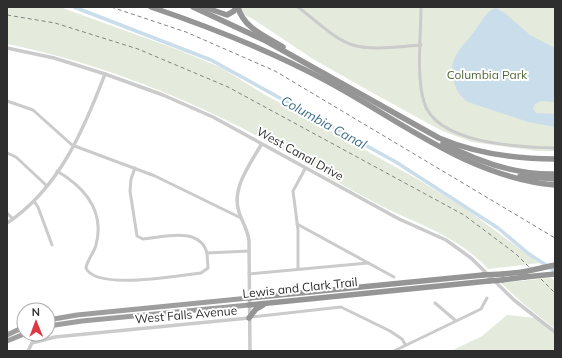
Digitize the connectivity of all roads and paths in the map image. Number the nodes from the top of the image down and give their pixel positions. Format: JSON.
{"nodes":[{"id":1,"x":150,"y":7,"type":"edge"},
{"id":2,"x":193,"y":7,"type":"edge"},
{"id":3,"x":204,"y":7,"type":"edge"},
{"id":4,"x":237,"y":7,"type":"edge"},
{"id":5,"x":298,"y":7,"type":"edge"},
{"id":6,"x":421,"y":7,"type":"edge"},
{"id":7,"x":421,"y":45,"type":"junction"},
{"id":8,"x":7,"y":48,"type":"edge"},
{"id":9,"x":317,"y":69,"type":"junction"},
{"id":10,"x":105,"y":74,"type":"junction"},
{"id":11,"x":7,"y":101,"type":"edge"},
{"id":12,"x":415,"y":126,"type":"junction"},
{"id":13,"x":261,"y":145,"type":"junction"},
{"id":14,"x":75,"y":146,"type":"junction"},
{"id":15,"x":555,"y":148,"type":"edge"},
{"id":16,"x":448,"y":152,"type":"junction"},
{"id":17,"x":7,"y":153,"type":"edge"},
{"id":18,"x":555,"y":159,"type":"edge"},
{"id":19,"x":135,"y":168,"type":"junction"},
{"id":20,"x":305,"y":169,"type":"junction"},
{"id":21,"x":57,"y":171,"type":"junction"},
{"id":22,"x":555,"y":174,"type":"edge"},
{"id":23,"x":555,"y":179,"type":"edge"},
{"id":24,"x":555,"y":185,"type":"edge"},
{"id":25,"x":47,"y":186,"type":"junction"},
{"id":26,"x":180,"y":187,"type":"junction"},
{"id":27,"x":177,"y":192,"type":"dead end"},
{"id":28,"x":34,"y":201,"type":"junction"},
{"id":29,"x":7,"y":213,"type":"edge"},
{"id":30,"x":241,"y":218,"type":"junction"},
{"id":31,"x":13,"y":219,"type":"junction"},
{"id":32,"x":7,"y":223,"type":"edge"},
{"id":33,"x":297,"y":224,"type":"junction"},
{"id":34,"x":52,"y":245,"type":"dead end"},
{"id":35,"x":250,"y":251,"type":"junction"},
{"id":36,"x":208,"y":253,"type":"junction"},
{"id":37,"x":368,"y":263,"type":"junction"},
{"id":38,"x":555,"y":265,"type":"edge"},
{"id":39,"x":555,"y":268,"type":"edge"},
{"id":40,"x":298,"y":269,"type":"junction"},
{"id":41,"x":249,"y":274,"type":"junction"},
{"id":42,"x":524,"y":274,"type":"junction"},
{"id":43,"x":555,"y":274,"type":"edge"},
{"id":44,"x":394,"y":277,"type":"dead end"},
{"id":45,"x":502,"y":277,"type":"junction"},
{"id":46,"x":487,"y":298,"type":"dead end"},
{"id":47,"x":249,"y":302,"type":"junction"},
{"id":48,"x":269,"y":303,"type":"junction"},
{"id":49,"x":435,"y":303,"type":"dead end"},
{"id":50,"x":249,"y":318,"type":"junction"},
{"id":51,"x":56,"y":319,"type":"edge"},
{"id":52,"x":455,"y":320,"type":"junction"},
{"id":53,"x":56,"y":324,"type":"edge"},
{"id":54,"x":555,"y":332,"type":"edge"},
{"id":55,"x":405,"y":344,"type":"junction"},
{"id":56,"x":28,"y":351,"type":"edge"},
{"id":57,"x":250,"y":351,"type":"edge"},
{"id":58,"x":394,"y":351,"type":"edge"}],
"edges":[{"from":1,"to":16,"type":"highway"},
{"from":2,"to":9,"type":"highway"},
{"from":3,"to":4,"type":"highway"},
{"from":4,"to":9,"type":"highway"},
{"from":5,"to":7,"type":"street"},
{"from":6,"to":7,"type":"street"},
{"from":7,"to":15,"type":"street"},
{"from":8,"to":10,"type":"street","name":"West Canal Drive"},
{"from":9,"to":12,"type":"highway"},
{"from":10,"to":13,"type":"street","name":"West Canal Drive"},
{"from":10,"to":14,"type":"street"},
{"from":11,"to":14,"type":"street"},
{"from":12,"to":18,"type":"highway"},
{"from":12,"to":22,"type":"highway"},
{"from":13,"to":20,"type":"street","name":"West Canal Drive"},
{"from":13,"to":30,"type":"street"},
{"from":14,"to":19,"type":"street"},
{"from":14,"to":21,"type":"street"},
{"from":16,"to":23,"type":"highway"},
{"from":16,"to":24,"type":"highway"},
{"from":17,"to":25,"type":"street"},
{"from":19,"to":26,"type":"street"},
{"from":19,"to":36,"type":"street"},
{"from":20,"to":33,"type":"street"},
{"from":20,"to":54,"type":"street","name":"West Canal Drive"},
{"from":21,"to":25,"type":"street"},
{"from":21,"to":36,"type":"street"},
{"from":25,"to":28,"type":"street"},
{"from":26,"to":27,"type":"street"},
{"from":26,"to":30,"type":"street"},
{"from":28,"to":31,"type":"street"},
{"from":28,"to":34,"type":"street"},
{"from":29,"to":31,"type":"street"},
{"from":30,"to":35,"type":"street"},
{"from":31,"to":32,"type":"street"},
{"from":33,"to":37,"type":"street"},
{"from":33,"to":40,"type":"street"},
{"from":35,"to":36,"type":"street"},
{"from":35,"to":41,"type":"street"},
{"from":37,"to":40,"type":"street"},
{"from":37,"to":44,"type":"street"},
{"from":38,"to":42,"type":"highway","bridge":true},
{"from":39,"to":42,"type":"highway","name":"Lewis and Clark Trail","bridge":true},
{"from":40,"to":41,"type":"street"},
{"from":41,"to":47,"type":"street"},
{"from":42,"to":43,"type":"highway","name":"Lewis and Clark Trail","bridge":true},
{"from":42,"to":45,"type":"highway","name":"Lewis and Clark Trail"},
{"from":45,"to":47,"type":"highway","name":"Lewis and Clark Trail","bridge":true},
{"from":45,"to":48,"type":"highway","name":"Lewis and Clark Trail","bridge":true},
{"from":46,"to":52,"type":"street"},
{"from":47,"to":48,"type":"highway","name":"Lewis and Clark Trail"},
{"from":47,"to":50,"type":"street"},
{"from":47,"to":51,"type":"highway","name":"Lewis and Clark Trail"},
{"from":47,"to":53,"type":"highway","name":"Lewis and Clark Trail"},
{"from":48,"to":50,"type":"highway"},
{"from":49,"to":52,"type":"street"},
{"from":50,"to":55,"type":"street","name":"West Falls Avenue"},
{"from":50,"to":56,"type":"street","name":"West Falls Avenue"},
{"from":50,"to":57,"type":"street"},
{"from":52,"to":55,"type":"street"},
{"from":55,"to":58,"type":"street"}]}
